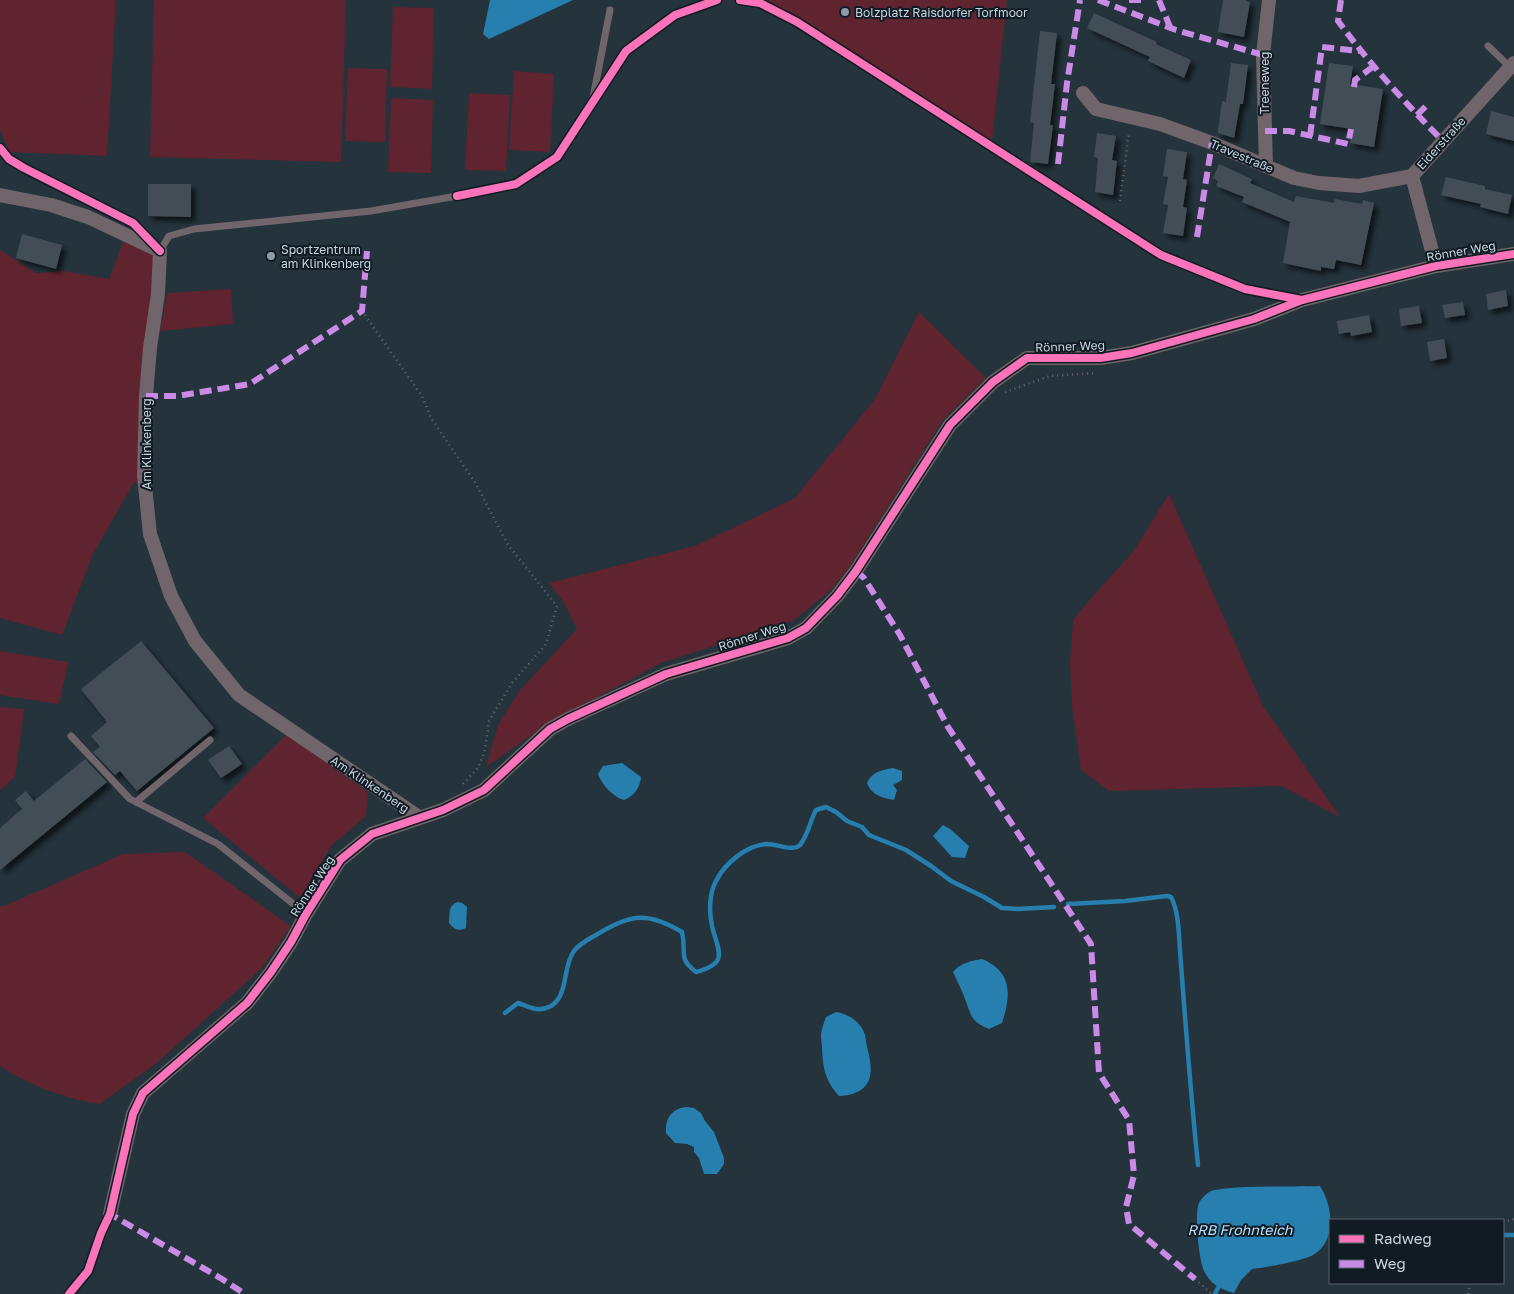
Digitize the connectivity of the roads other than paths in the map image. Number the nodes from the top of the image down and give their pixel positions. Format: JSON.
{"nodes":[{"id":1,"x":1269,"y":0,"type":"edge"},
{"id":2,"x":610,"y":10,"type":"dead end"},
{"id":3,"x":1488,"y":46,"type":"dead end"},
{"id":4,"x":1512,"y":65,"type":"edge"},
{"id":5,"x":1083,"y":93,"type":"dead end"},
{"id":6,"x":592,"y":103,"type":"dead end"},
{"id":7,"x":1266,"y":166,"type":"junction"},
{"id":8,"x":1412,"y":176,"type":"junction"},
{"id":9,"x":0,"y":195,"type":"edge"},
{"id":10,"x":457,"y":196,"type":"dead end"},
{"id":11,"x":160,"y":251,"type":"junction"},
{"id":12,"x":1514,"y":254,"type":"edge"},
{"id":13,"x":1436,"y":266,"type":"junction"},
{"id":14,"x":71,"y":736,"type":"dead end"},
{"id":15,"x":210,"y":740,"type":"dead end"},
{"id":16,"x":136,"y":802,"type":"junction"},
{"id":17,"x":419,"y":817,"type":"junction"},
{"id":18,"x":306,"y":914,"type":"junction"},
{"id":19,"x":110,"y":1214,"type":"dead end"}],
"edges":[{"from":1,"to":7,"type":"street","name":"Treeneweg"},
{"from":2,"to":6,"type":"lane"},
{"from":3,"to":4,"type":"lane"},
{"from":4,"to":8,"type":"street","name":"Eiderstraße"},
{"from":5,"to":7,"type":"street","name":"Travestraße"},
{"from":7,"to":8,"type":"street","name":"Travestraße"},
{"from":8,"to":13,"type":"street","name":"Eiderstraße"},
{"from":9,"to":11,"type":"street"},
{"from":10,"to":11,"type":"lane"},
{"from":11,"to":17,"type":"street","name":"Am Klinkenberg"},
{"from":12,"to":13,"type":"street","name":"Rönner Weg"},
{"from":13,"to":17,"type":"street","name":"Rönner Weg"},
{"from":14,"to":16,"type":"lane"},
{"from":15,"to":16,"type":"lane"},
{"from":16,"to":18,"type":"lane"},
{"from":17,"to":18,"type":"street","name":"Rönner Weg"},
{"from":18,"to":19,"type":"street","name":"Rönner Weg"}]}
